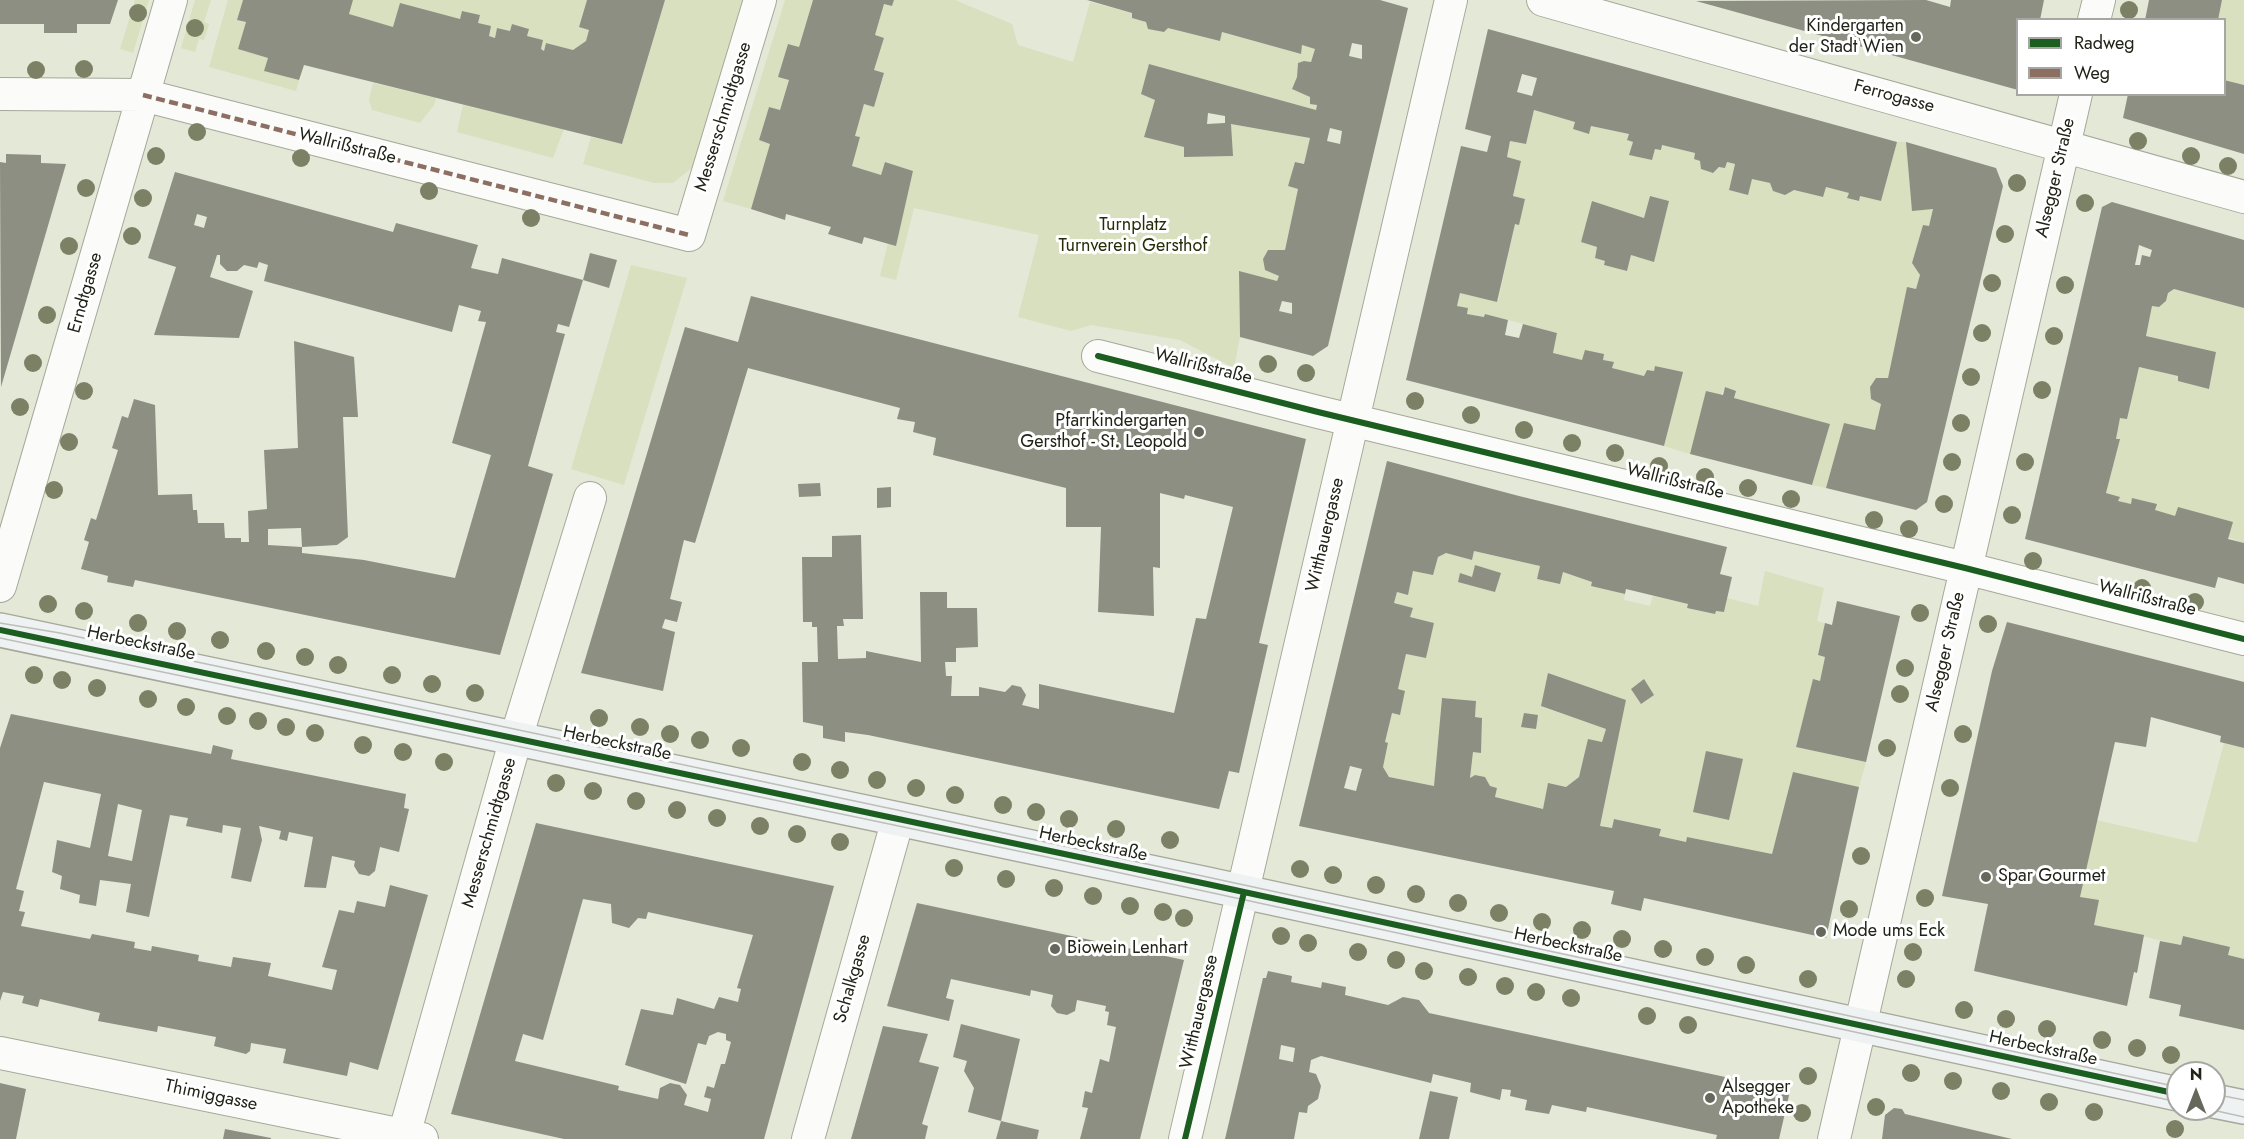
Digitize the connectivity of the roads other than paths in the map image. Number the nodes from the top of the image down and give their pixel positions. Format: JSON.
{"nodes":[{"id":1,"x":171,"y":0,"type":"edge"},
{"id":2,"x":760,"y":0,"type":"edge"},
{"id":3,"x":1451,"y":0,"type":"edge"},
{"id":4,"x":1543,"y":0,"type":"edge"},
{"id":5,"x":2099,"y":0,"type":"edge"},
{"id":6,"x":2094,"y":18,"type":"edge"},
{"id":7,"x":0,"y":94,"type":"edge"},
{"id":8,"x":143,"y":95,"type":"junction"},
{"id":9,"x":2076,"y":96,"type":"edge"},
{"id":10,"x":2065,"y":144,"type":"junction"},
{"id":11,"x":2244,"y":196,"type":"edge"},
{"id":12,"x":688,"y":235,"type":"joint"},
{"id":13,"x":1098,"y":356,"type":"dead end"},
{"id":14,"x":1353,"y":421,"type":"junction"},
{"id":15,"x":590,"y":498,"type":"dead end"},
{"id":16,"x":1965,"y":568,"type":"junction"},
{"id":17,"x":0,"y":586,"type":"edge"},
{"id":18,"x":0,"y":630,"type":"edge"},
{"id":19,"x":2244,"y":639,"type":"edge"},
{"id":20,"x":516,"y":738,"type":"junction"},
{"id":21,"x":898,"y":819,"type":"junction"},
{"id":22,"x":1244,"y":892,"type":"junction"},
{"id":23,"x":1860,"y":1025,"type":"junction"},
{"id":24,"x":0,"y":1053,"type":"edge"},
{"id":25,"x":2166,"y":1091,"type":"edge"},
{"id":26,"x":2226,"y":1103,"type":"edge"},
{"id":27,"x":2244,"y":1107,"type":"edge"},
{"id":28,"x":413,"y":1137,"type":"edge"},
{"id":29,"x":808,"y":1139,"type":"edge"},
{"id":30,"x":1185,"y":1139,"type":"edge"},
{"id":31,"x":1834,"y":1139,"type":"edge"}],
"edges":[{"from":1,"to":8,"type":"street","name":"Erndtgasse"},
{"from":2,"to":12,"type":"street","name":"Messerschmidtgasse"},
{"from":3,"to":14,"type":"street","name":"Witthauergasse"},
{"from":4,"to":10,"type":"street","name":"Ferrogasse"},
{"from":5,"to":6,"type":"street"},
{"from":7,"to":8,"type":"street","name":"Wallrißstraße"},
{"from":8,"to":12,"type":"street","name":"Wallrißstraße"},
{"from":8,"to":17,"type":"street","name":"Erndtgasse"},
{"from":9,"to":10,"type":"street","name":"Alsegger Straße"},
{"from":10,"to":11,"type":"street","name":"Ferrogasse"},
{"from":10,"to":16,"type":"street","name":"Alsegger Straße"},
{"from":13,"to":14,"type":"street","name":"Wallrißstraße"},
{"from":14,"to":16,"type":"street","name":"Wallrißstraße"},
{"from":14,"to":22,"type":"street","name":"Witthauergasse"},
{"from":15,"to":20,"type":"street","name":"Messerschmidtgasse"},
{"from":16,"to":19,"type":"street","name":"Wallrißstraße"},
{"from":16,"to":23,"type":"street","name":"Alsegger Straße"},
{"from":18,"to":20,"type":"street","name":"Herbeckstraße"},
{"from":20,"to":21,"type":"street","name":"Herbeckstraße"},
{"from":20,"to":28,"type":"street","name":"Messerschmidtgasse"},
{"from":21,"to":22,"type":"street","name":"Herbeckstraße"},
{"from":21,"to":29,"type":"street","name":"Schalkgasse"},
{"from":22,"to":23,"type":"street","name":"Herbeckstraße"},
{"from":22,"to":30,"type":"street","name":"Witthauergasse"},
{"from":23,"to":25,"type":"street","name":"Herbeckstraße"},
{"from":23,"to":31,"type":"street","name":"Alsegger Straße"},
{"from":24,"to":28,"type":"street","name":"Thimiggasse"},
{"from":26,"to":27,"type":"street"}]}
